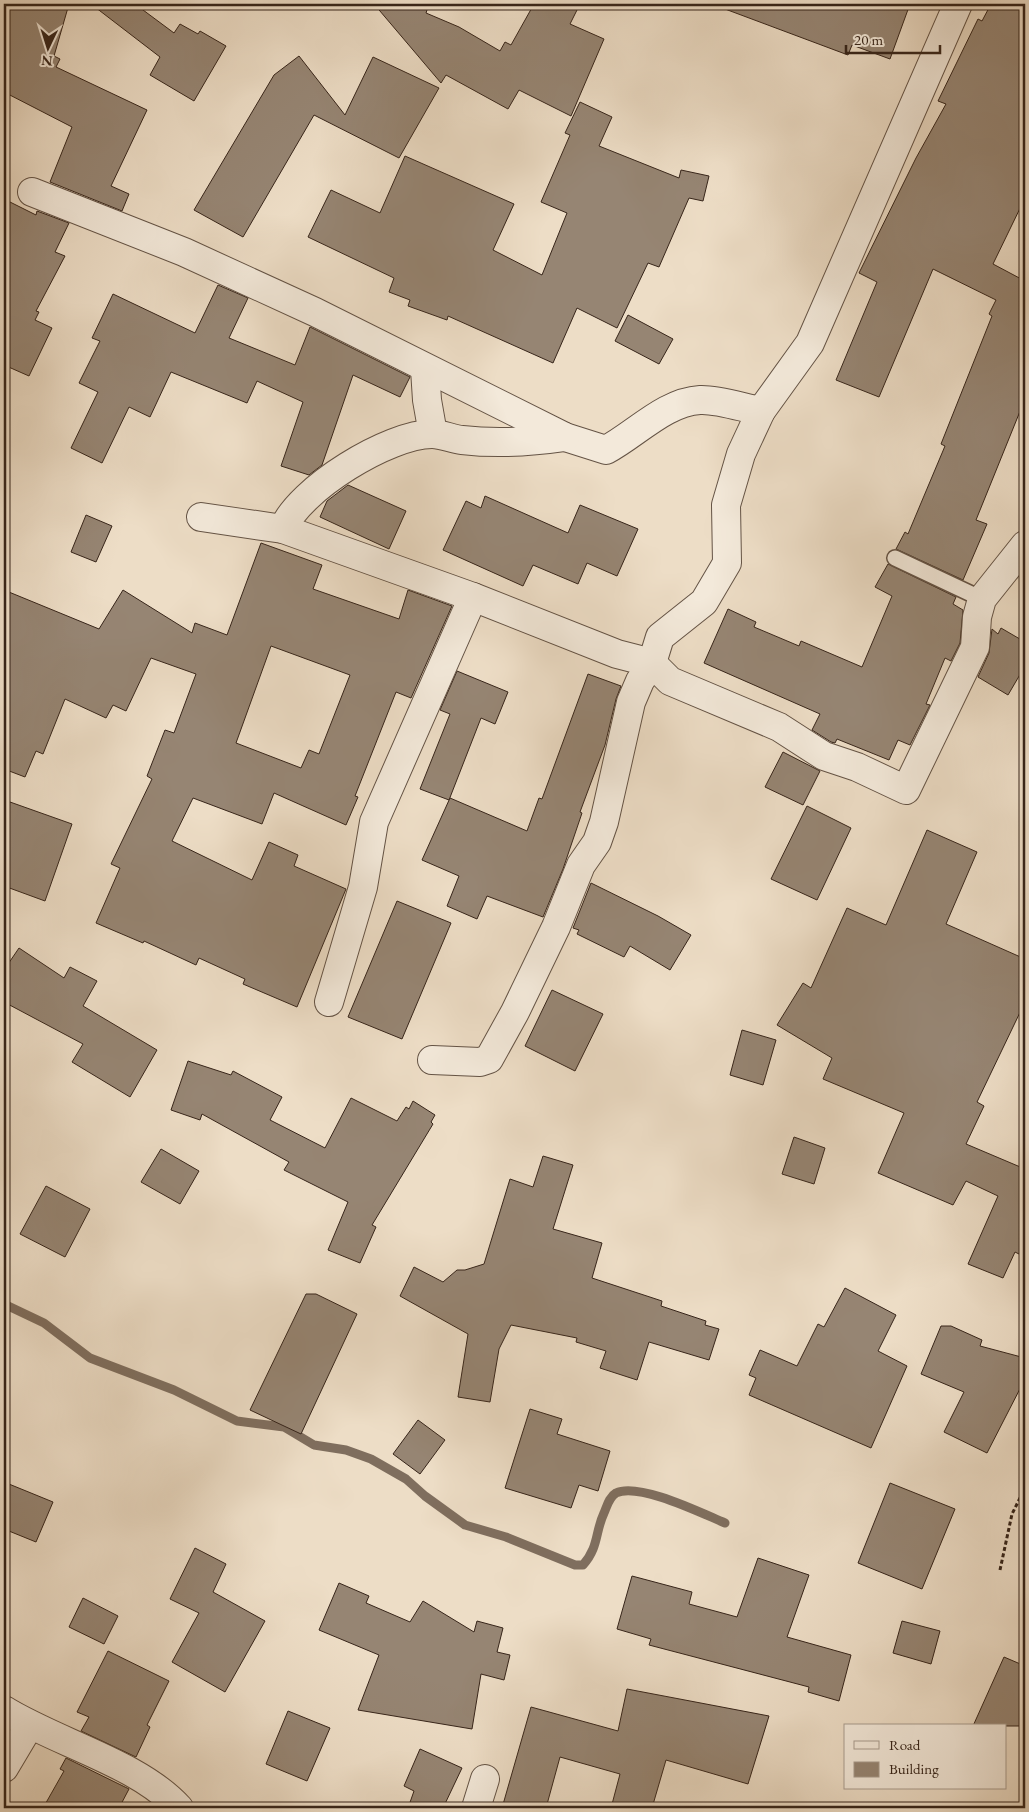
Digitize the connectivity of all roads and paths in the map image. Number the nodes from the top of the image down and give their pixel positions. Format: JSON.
{"nodes":[{"id":1,"x":958,"y":4,"type":"edge"},
{"id":2,"x":32,"y":192,"type":"dead end"},
{"id":3,"x":425,"y":369,"type":"junction"},
{"id":4,"x":761,"y":412,"type":"junction"},
{"id":5,"x":432,"y":434,"type":"junction"},
{"id":6,"x":565,"y":438,"type":"junction"},
{"id":7,"x":201,"y":517,"type":"dead end"},
{"id":8,"x":283,"y":529,"type":"junction"},
{"id":9,"x":1025,"y":545,"type":"edge"},
{"id":10,"x":895,"y":558,"type":"dead end"},
{"id":11,"x":473,"y":597,"type":"junction"},
{"id":12,"x":982,"y":599,"type":"junction"},
{"id":13,"x":652,"y":662,"type":"junction"},
{"id":14,"x":329,"y":1002,"type":"dead end"},
{"id":15,"x":432,"y":1060,"type":"dead end"},
{"id":16,"x":1025,"y":1488,"type":"edge"},
{"id":17,"x":1000,"y":1570,"type":"dead end"},
{"id":18,"x":4,"y":1710,"type":"edge"},
{"id":19,"x":29,"y":1726,"type":"junction"},
{"id":20,"x":4,"y":1768,"type":"edge"},
{"id":21,"x":485,"y":1779,"type":"dead end"},
{"id":22,"x":179,"y":1808,"type":"edge"},
{"id":23,"x":476,"y":1808,"type":"edge"}],
"edges":[{"from":1,"to":4,"type":"street"},
{"from":2,"to":3,"type":"street"},
{"from":3,"to":5,"type":"street"},
{"from":3,"to":6,"type":"street"},
{"from":4,"to":6,"type":"street"},
{"from":4,"to":13,"type":"street"},
{"from":5,"to":6,"type":"street"},
{"from":5,"to":8,"type":"street"},
{"from":7,"to":8,"type":"street"},
{"from":8,"to":11,"type":"street"},
{"from":9,"to":12,"type":"street"},
{"from":10,"to":12,"type":"lane"},
{"from":11,"to":13,"type":"street"},
{"from":11,"to":14,"type":"street"},
{"from":12,"to":13,"type":"street"},
{"from":13,"to":15,"type":"street"},
{"from":16,"to":17,"type":"path"},
{"from":18,"to":19,"type":"street"},
{"from":19,"to":20,"type":"street"},
{"from":19,"to":22,"type":"street"},
{"from":21,"to":23,"type":"street"}]}
